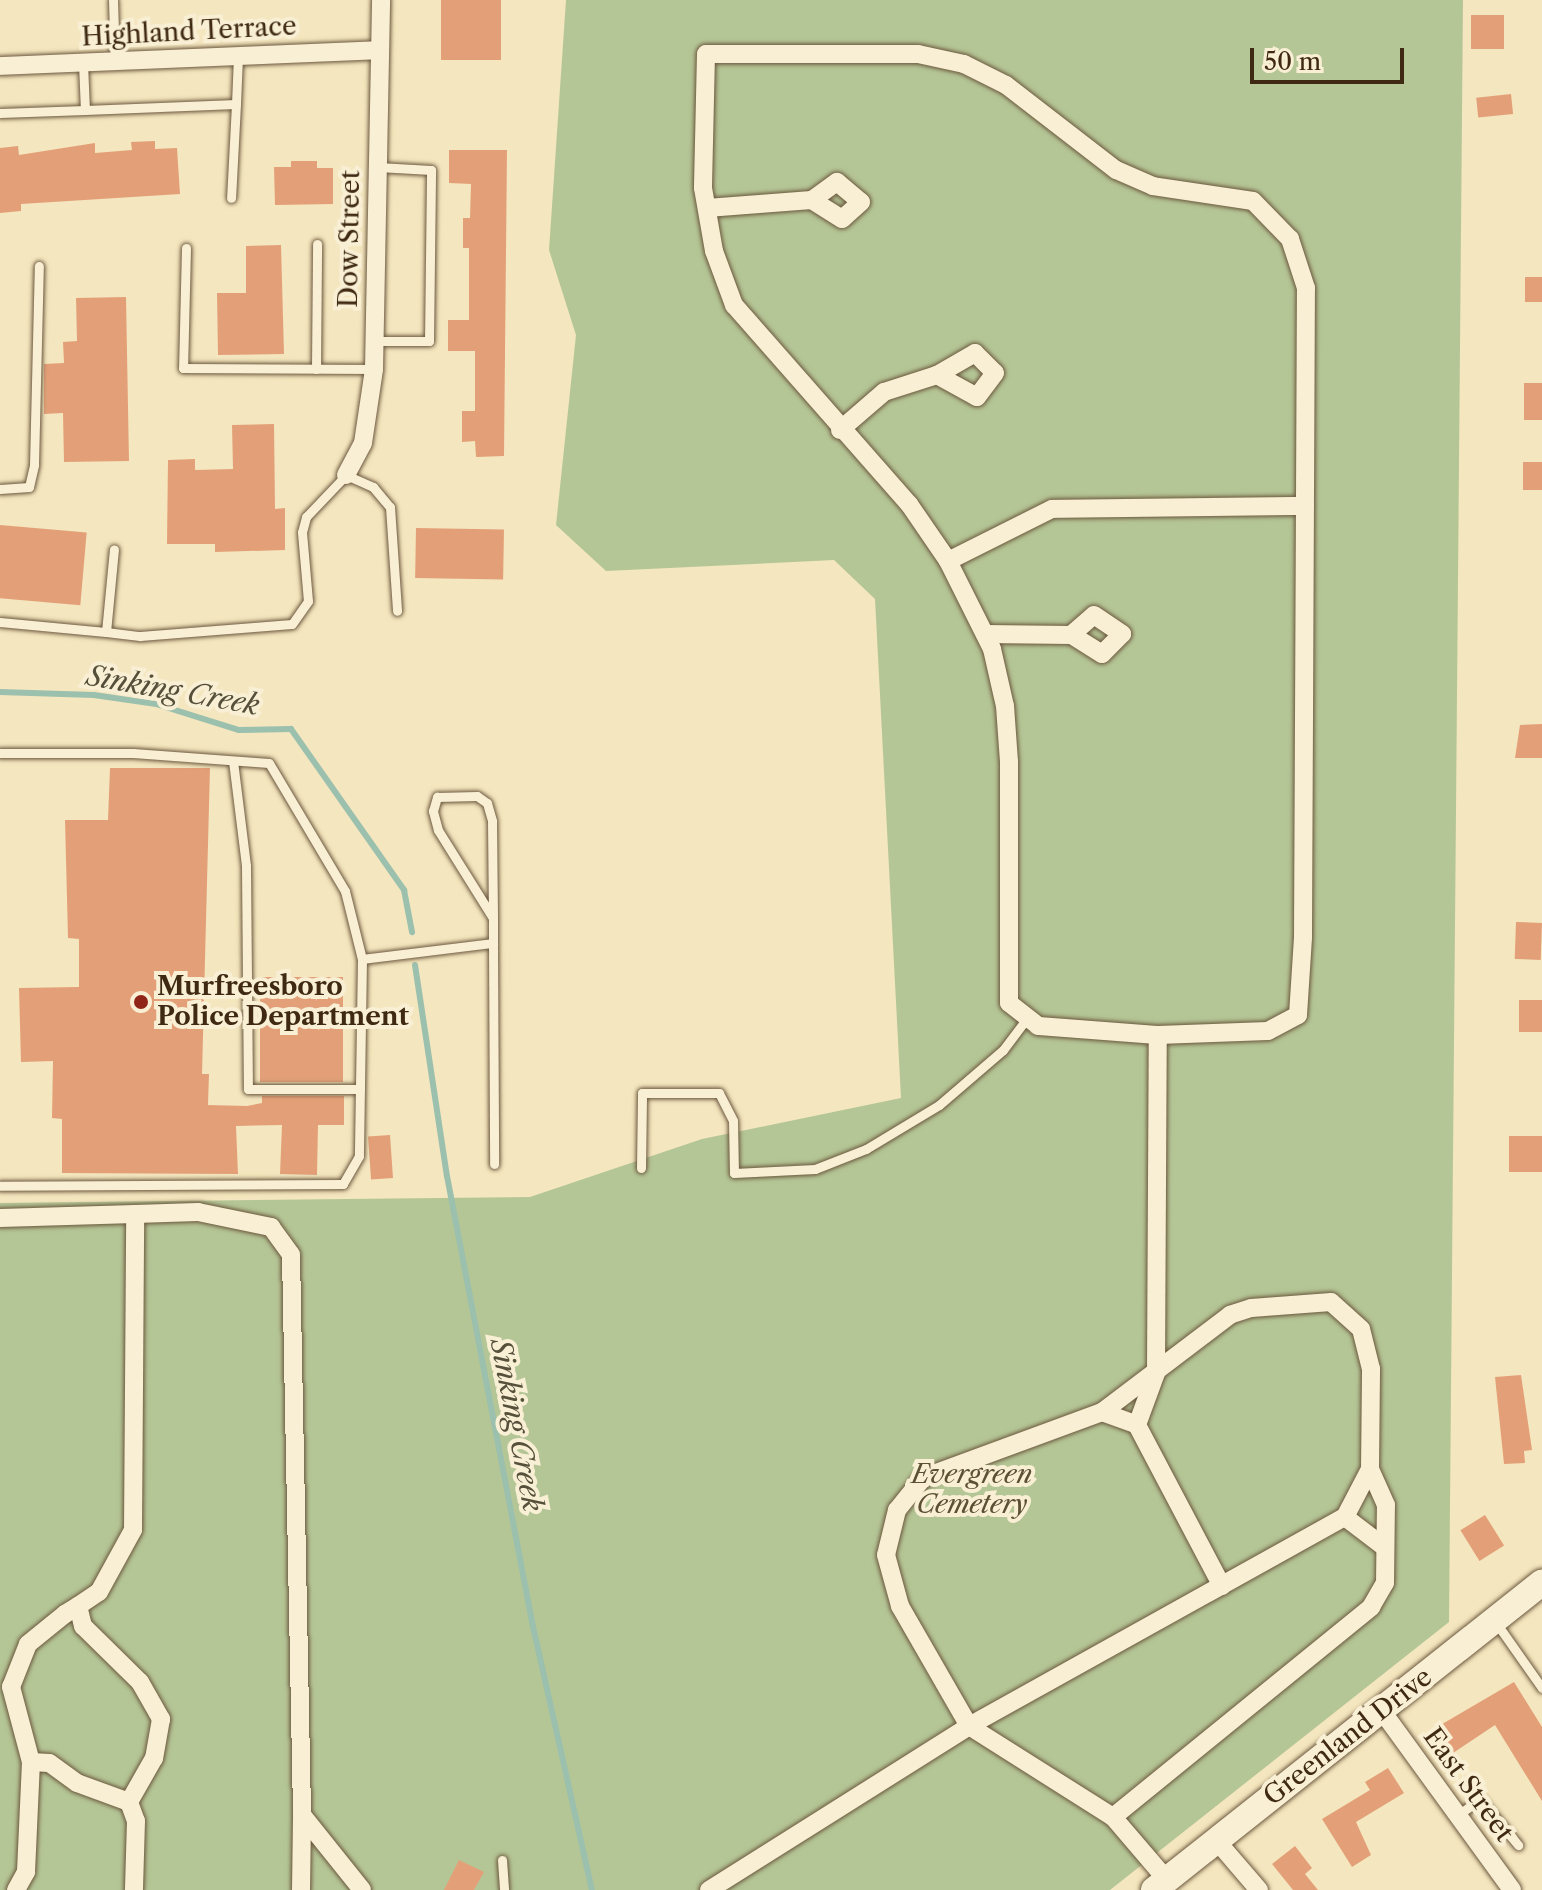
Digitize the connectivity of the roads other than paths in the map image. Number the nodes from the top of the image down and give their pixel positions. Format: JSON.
{"nodes":[{"id":1,"x":113,"y":0,"type":"edge"},
{"id":2,"x":381,"y":0,"type":"edge"},
{"id":3,"x":380,"y":50,"type":"junction"},
{"id":4,"x":238,"y":56,"type":"junction"},
{"id":5,"x":115,"y":62,"type":"junction"},
{"id":6,"x":83,"y":63,"type":"junction"},
{"id":7,"x":0,"y":66,"type":"edge"},
{"id":8,"x":236,"y":104,"type":"junction"},
{"id":9,"x":85,"y":110,"type":"junction"},
{"id":10,"x":0,"y":113,"type":"edge"},
{"id":11,"x":378,"y":167,"type":"junction"},
{"id":12,"x":231,"y":198,"type":"dead end"},
{"id":13,"x":812,"y":200,"type":"dead end"},
{"id":14,"x":707,"y":208,"type":"junction"},
{"id":15,"x":317,"y":244,"type":"dead end"},
{"id":16,"x":186,"y":248,"type":"dead end"},
{"id":17,"x":39,"y":266,"type":"dead end"},
{"id":18,"x":374,"y":341,"type":"junction"},
{"id":19,"x":316,"y":369,"type":"junction"},
{"id":20,"x":374,"y":369,"type":"junction"},
{"id":21,"x":937,"y":375,"type":"dead end"},
{"id":22,"x":840,"y":430,"type":"junction"},
{"id":23,"x":346,"y":475,"type":"junction"},
{"id":24,"x":0,"y":489,"type":"edge"},
{"id":25,"x":1305,"y":506,"type":"junction"},
{"id":26,"x":114,"y":549,"type":"dead end"},
{"id":27,"x":948,"y":561,"type":"junction"},
{"id":28,"x":397,"y":611,"type":"dead end"},
{"id":29,"x":0,"y":622,"type":"edge"},
{"id":30,"x":106,"y":632,"type":"junction"},
{"id":31,"x":985,"y":634,"type":"junction"},
{"id":32,"x":1071,"y":635,"type":"dead end"},
{"id":33,"x":0,"y":753,"type":"edge"},
{"id":34,"x":233,"y":761,"type":"junction"},
{"id":35,"x":493,"y":918,"type":"junction"},
{"id":36,"x":493,"y":943,"type":"junction"},
{"id":37,"x":362,"y":959,"type":"junction"},
{"id":38,"x":1026,"y":1020,"type":"junction"},
{"id":39,"x":1158,"y":1035,"type":"junction"},
{"id":40,"x":360,"y":1089,"type":"junction"},
{"id":41,"x":494,"y":1164,"type":"dead end"},
{"id":42,"x":641,"y":1168,"type":"dead end"},
{"id":43,"x":0,"y":1186,"type":"edge"},
{"id":44,"x":135,"y":1214,"type":"junction"},
{"id":45,"x":0,"y":1218,"type":"edge"},
{"id":46,"x":1156,"y":1373,"type":"junction"},
{"id":47,"x":1102,"y":1412,"type":"junction"},
{"id":48,"x":1137,"y":1425,"type":"junction"},
{"id":49,"x":1370,"y":1469,"type":"junction"},
{"id":50,"x":1345,"y":1517,"type":"junction"},
{"id":51,"x":1383,"y":1546,"type":"junction"},
{"id":52,"x":1541,"y":1585,"type":"edge"},
{"id":53,"x":1222,"y":1586,"type":"junction"},
{"id":54,"x":78,"y":1606,"type":"junction"},
{"id":55,"x":1495,"y":1621,"type":"junction"},
{"id":56,"x":5,"y":1684,"type":"edge"},
{"id":57,"x":1542,"y":1688,"type":"edge"},
{"id":58,"x":1382,"y":1711,"type":"junction"},
{"id":59,"x":969,"y":1726,"type":"junction"},
{"id":60,"x":31,"y":1762,"type":"junction"},
{"id":61,"x":129,"y":1802,"type":"junction"},
{"id":62,"x":302,"y":1815,"type":"junction"},
{"id":63,"x":1458,"y":1815,"type":"junction"},
{"id":64,"x":1113,"y":1817,"type":"junction"},
{"id":65,"x":1216,"y":1840,"type":"junction"},
{"id":66,"x":1518,"y":1845,"type":"dead end"},
{"id":67,"x":502,"y":1860,"type":"dead end"},
{"id":68,"x":1160,"y":1885,"type":"edge"},
{"id":69,"x":16,"y":1890,"type":"edge"},
{"id":70,"x":134,"y":1890,"type":"edge"},
{"id":71,"x":301,"y":1890,"type":"edge"},
{"id":72,"x":362,"y":1890,"type":"edge"},
{"id":73,"x":504,"y":1890,"type":"edge"},
{"id":74,"x":709,"y":1890,"type":"edge"},
{"id":75,"x":1259,"y":1890,"type":"edge"},
{"id":76,"x":1512,"y":1890,"type":"edge"}],
"edges":[{"from":1,"to":5,"type":"lane"},
{"from":2,"to":3,"type":"street","name":"Dow Street"},
{"from":3,"to":4,"type":"street","name":"Highland Terrace"},
{"from":3,"to":11,"type":"street","name":"Dow Street"},
{"from":4,"to":5,"type":"street","name":"Highland Terrace"},
{"from":4,"to":8,"type":"lane"},
{"from":5,"to":6,"type":"street","name":"Highland Terrace"},
{"from":6,"to":7,"type":"street","name":"Highland Terrace"},
{"from":6,"to":9,"type":"lane"},
{"from":8,"to":9,"type":"lane"},
{"from":8,"to":12,"type":"lane"},
{"from":9,"to":10,"type":"lane"},
{"from":11,"to":18,"type":"street","name":"Dow Street"},
{"from":11,"to":18,"type":"lane"},
{"from":13,"to":14,"type":"street"},
{"from":14,"to":22,"type":"street"},
{"from":14,"to":25,"type":"street"},
{"from":15,"to":19,"type":"lane"},
{"from":16,"to":19,"type":"lane"},
{"from":17,"to":24,"type":"lane"},
{"from":18,"to":20,"type":"street","name":"Dow Street"},
{"from":19,"to":20,"type":"lane"},
{"from":20,"to":23,"type":"street","name":"Dow Street"},
{"from":21,"to":22,"type":"street"},
{"from":22,"to":27,"type":"street"},
{"from":23,"to":28,"type":"lane"},
{"from":23,"to":30,"type":"lane"},
{"from":25,"to":27,"type":"street"},
{"from":25,"to":39,"type":"street"},
{"from":26,"to":30,"type":"lane"},
{"from":27,"to":31,"type":"street"},
{"from":29,"to":30,"type":"lane"},
{"from":31,"to":32,"type":"street"},
{"from":31,"to":38,"type":"street"},
{"from":33,"to":34,"type":"lane"},
{"from":34,"to":37,"type":"lane"},
{"from":34,"to":40,"type":"lane"},
{"from":35,"to":35,"type":"lane"},
{"from":35,"to":36,"type":"lane"},
{"from":36,"to":37,"type":"lane"},
{"from":36,"to":41,"type":"lane"},
{"from":37,"to":40,"type":"lane"},
{"from":38,"to":39,"type":"street"},
{"from":38,"to":42,"type":"lane"},
{"from":39,"to":46,"type":"street"},
{"from":40,"to":43,"type":"lane"},
{"from":44,"to":45,"type":"street"},
{"from":44,"to":54,"type":"street"},
{"from":44,"to":62,"type":"street"},
{"from":46,"to":47,"type":"street"},
{"from":46,"to":48,"type":"street"},
{"from":46,"to":49,"type":"street"},
{"from":47,"to":48,"type":"street"},
{"from":47,"to":59,"type":"street"},
{"from":48,"to":53,"type":"street"},
{"from":49,"to":50,"type":"street"},
{"from":49,"to":51,"type":"street"},
{"from":50,"to":51,"type":"street"},
{"from":50,"to":53,"type":"street"},
{"from":51,"to":64,"type":"street"},
{"from":52,"to":55,"type":"street","name":"Greenland Drive"},
{"from":53,"to":59,"type":"street"},
{"from":54,"to":56,"type":"street"},
{"from":54,"to":61,"type":"street"},
{"from":55,"to":57,"type":"lane"},
{"from":55,"to":58,"type":"street","name":"Greenland Drive"},
{"from":56,"to":60,"type":"street"},
{"from":58,"to":63,"type":"street","name":"East Street"},
{"from":58,"to":65,"type":"street","name":"Greenland Drive"},
{"from":59,"to":64,"type":"street"},
{"from":59,"to":74,"type":"street"},
{"from":60,"to":61,"type":"street"},
{"from":60,"to":69,"type":"street"},
{"from":61,"to":70,"type":"street"},
{"from":62,"to":71,"type":"street"},
{"from":62,"to":72,"type":"street"},
{"from":63,"to":66,"type":"lane"},
{"from":63,"to":76,"type":"street","name":"East Street"},
{"from":64,"to":68,"type":"street"},
{"from":65,"to":68,"type":"street","name":"Greenland Drive"},
{"from":65,"to":75,"type":"street"},
{"from":67,"to":73,"type":"lane"}]}
